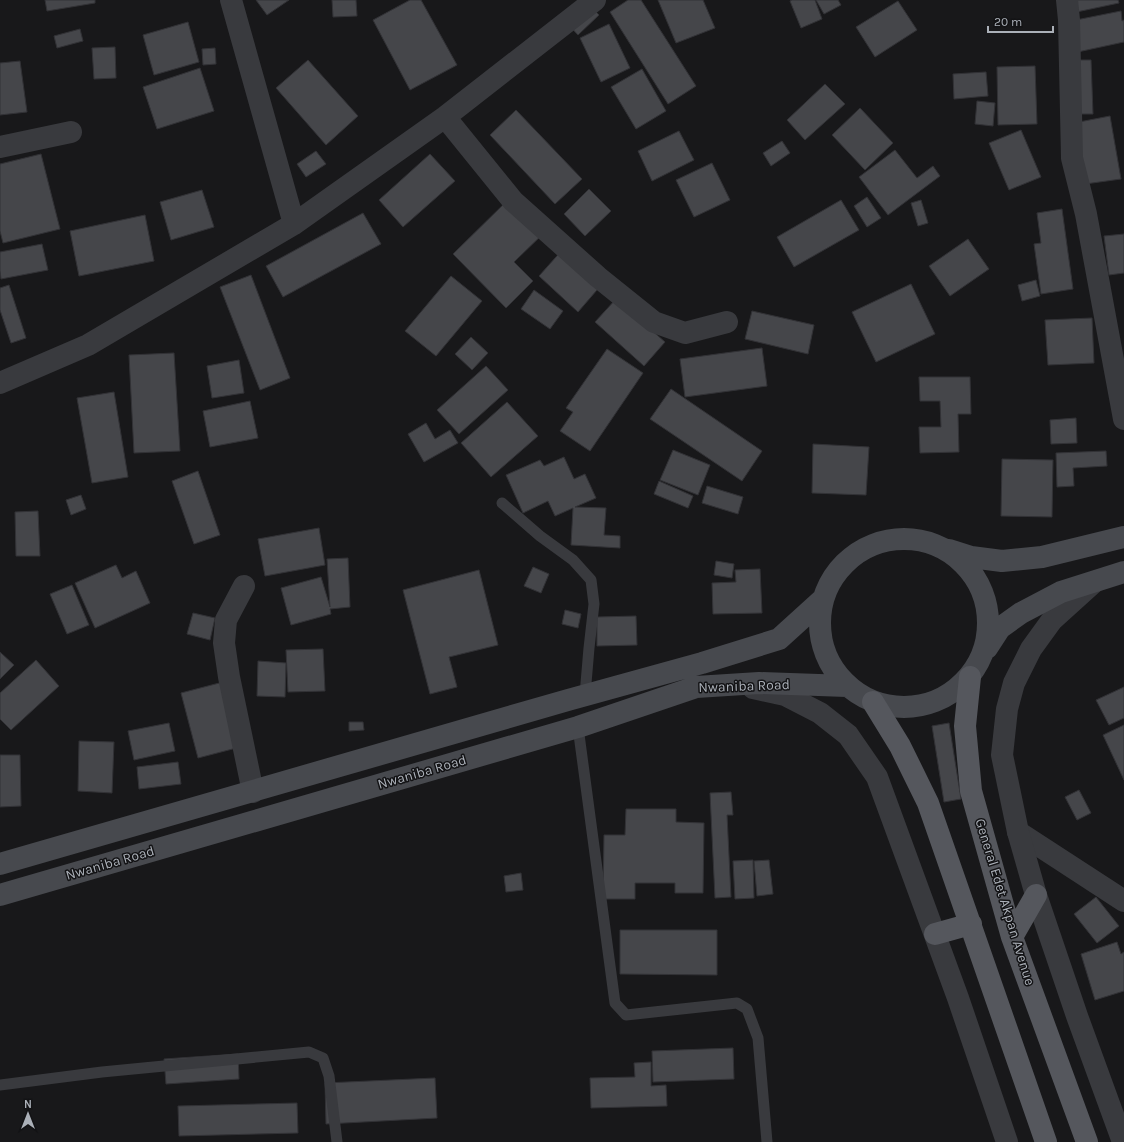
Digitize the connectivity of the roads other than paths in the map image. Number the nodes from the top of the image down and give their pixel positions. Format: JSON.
{"nodes":[{"id":1,"x":231,"y":0,"type":"edge"},
{"id":2,"x":595,"y":0,"type":"edge"},
{"id":3,"x":1067,"y":0,"type":"edge"},
{"id":4,"x":445,"y":117,"type":"junction"},
{"id":5,"x":71,"y":132,"type":"dead end"},
{"id":6,"x":0,"y":147,"type":"edge"},
{"id":7,"x":294,"y":224,"type":"junction"},
{"id":8,"x":727,"y":322,"type":"dead end"},
{"id":9,"x":2,"y":376,"type":"edge"},
{"id":10,"x":1124,"y":419,"type":"edge"},
{"id":11,"x":502,"y":503,"type":"dead end"},
{"id":12,"x":1124,"y":537,"type":"edge"},
{"id":13,"x":937,"y":546,"type":"junction"},
{"id":14,"x":1124,"y":572,"type":"edge"},
{"id":15,"x":1094,"y":582,"type":"junction"},
{"id":16,"x":244,"y":586,"type":"dead end"},
{"id":17,"x":822,"y":600,"type":"junction"},
{"id":18,"x":983,"y":654,"type":"junction"},
{"id":19,"x":970,"y":677,"type":"junction"},
{"id":20,"x":847,"y":686,"type":"junction"},
{"id":21,"x":696,"y":687,"type":"junction"},
{"id":22,"x":585,"y":695,"type":"junction"},
{"id":23,"x":873,"y":702,"type":"junction"},
{"id":24,"x":578,"y":727,"type":"junction"},
{"id":25,"x":253,"y":792,"type":"junction"},
{"id":26,"x":1018,"y":832,"type":"junction"},
{"id":27,"x":0,"y":864,"type":"edge"},
{"id":28,"x":0,"y":895,"type":"edge"},
{"id":29,"x":1036,"y":895,"type":"junction"},
{"id":30,"x":1124,"y":901,"type":"edge"},
{"id":31,"x":971,"y":924,"type":"junction"},
{"id":32,"x":935,"y":934,"type":"junction"},
{"id":33,"x":1012,"y":937,"type":"junction"},
{"id":34,"x":0,"y":1085,"type":"edge"},
{"id":35,"x":338,"y":1142,"type":"edge"},
{"id":36,"x":767,"y":1142,"type":"edge"},
{"id":37,"x":1007,"y":1142,"type":"edge"},
{"id":38,"x":1046,"y":1142,"type":"edge"},
{"id":39,"x":1087,"y":1142,"type":"edge"},
{"id":40,"x":1123,"y":1142,"type":"edge"}],
"edges":[{"from":1,"to":7,"type":"street"},
{"from":2,"to":4,"type":"street"},
{"from":3,"to":10,"type":"street"},
{"from":4,"to":7,"type":"street"},
{"from":4,"to":8,"type":"street"},
{"from":5,"to":6,"type":"street"},
{"from":7,"to":9,"type":"street"},
{"from":11,"to":22,"type":"lane"},
{"from":12,"to":13,"type":"main road"},
{"from":13,"to":17,"type":"main road"},
{"from":13,"to":18,"type":"main road"},
{"from":14,"to":15,"type":"main road"},
{"from":15,"to":18,"type":"main road"},
{"from":15,"to":26,"type":"street"},
{"from":16,"to":25,"type":"street"},
{"from":17,"to":20,"type":"main road"},
{"from":17,"to":22,"type":"main road"},
{"from":18,"to":19,"type":"main road"},
{"from":19,"to":23,"type":"main road"},
{"from":19,"to":33,"type":"main road","name":"General Edet Akpan Avenue"},
{"from":20,"to":21,"type":"main road","name":"Nwaniba Road"},
{"from":20,"to":23,"type":"main road"},
{"from":21,"to":24,"type":"main road","name":"Nwaniba Road"},
{"from":21,"to":32,"type":"street"},
{"from":22,"to":25,"type":"main road"},
{"from":23,"to":31,"type":"main road"},
{"from":24,"to":28,"type":"main road","name":"Nwaniba Road"},
{"from":24,"to":36,"type":"lane"},
{"from":25,"to":27,"type":"main road"},
{"from":26,"to":29,"type":"street"},
{"from":26,"to":30,"type":"street"},
{"from":29,"to":33,"type":"main road"},
{"from":29,"to":40,"type":"street"},
{"from":31,"to":32,"type":"main road"},
{"from":31,"to":38,"type":"main road"},
{"from":32,"to":37,"type":"street"},
{"from":33,"to":39,"type":"main road","name":"General Edet Akpan Avenue"},
{"from":34,"to":35,"type":"lane"}]}
